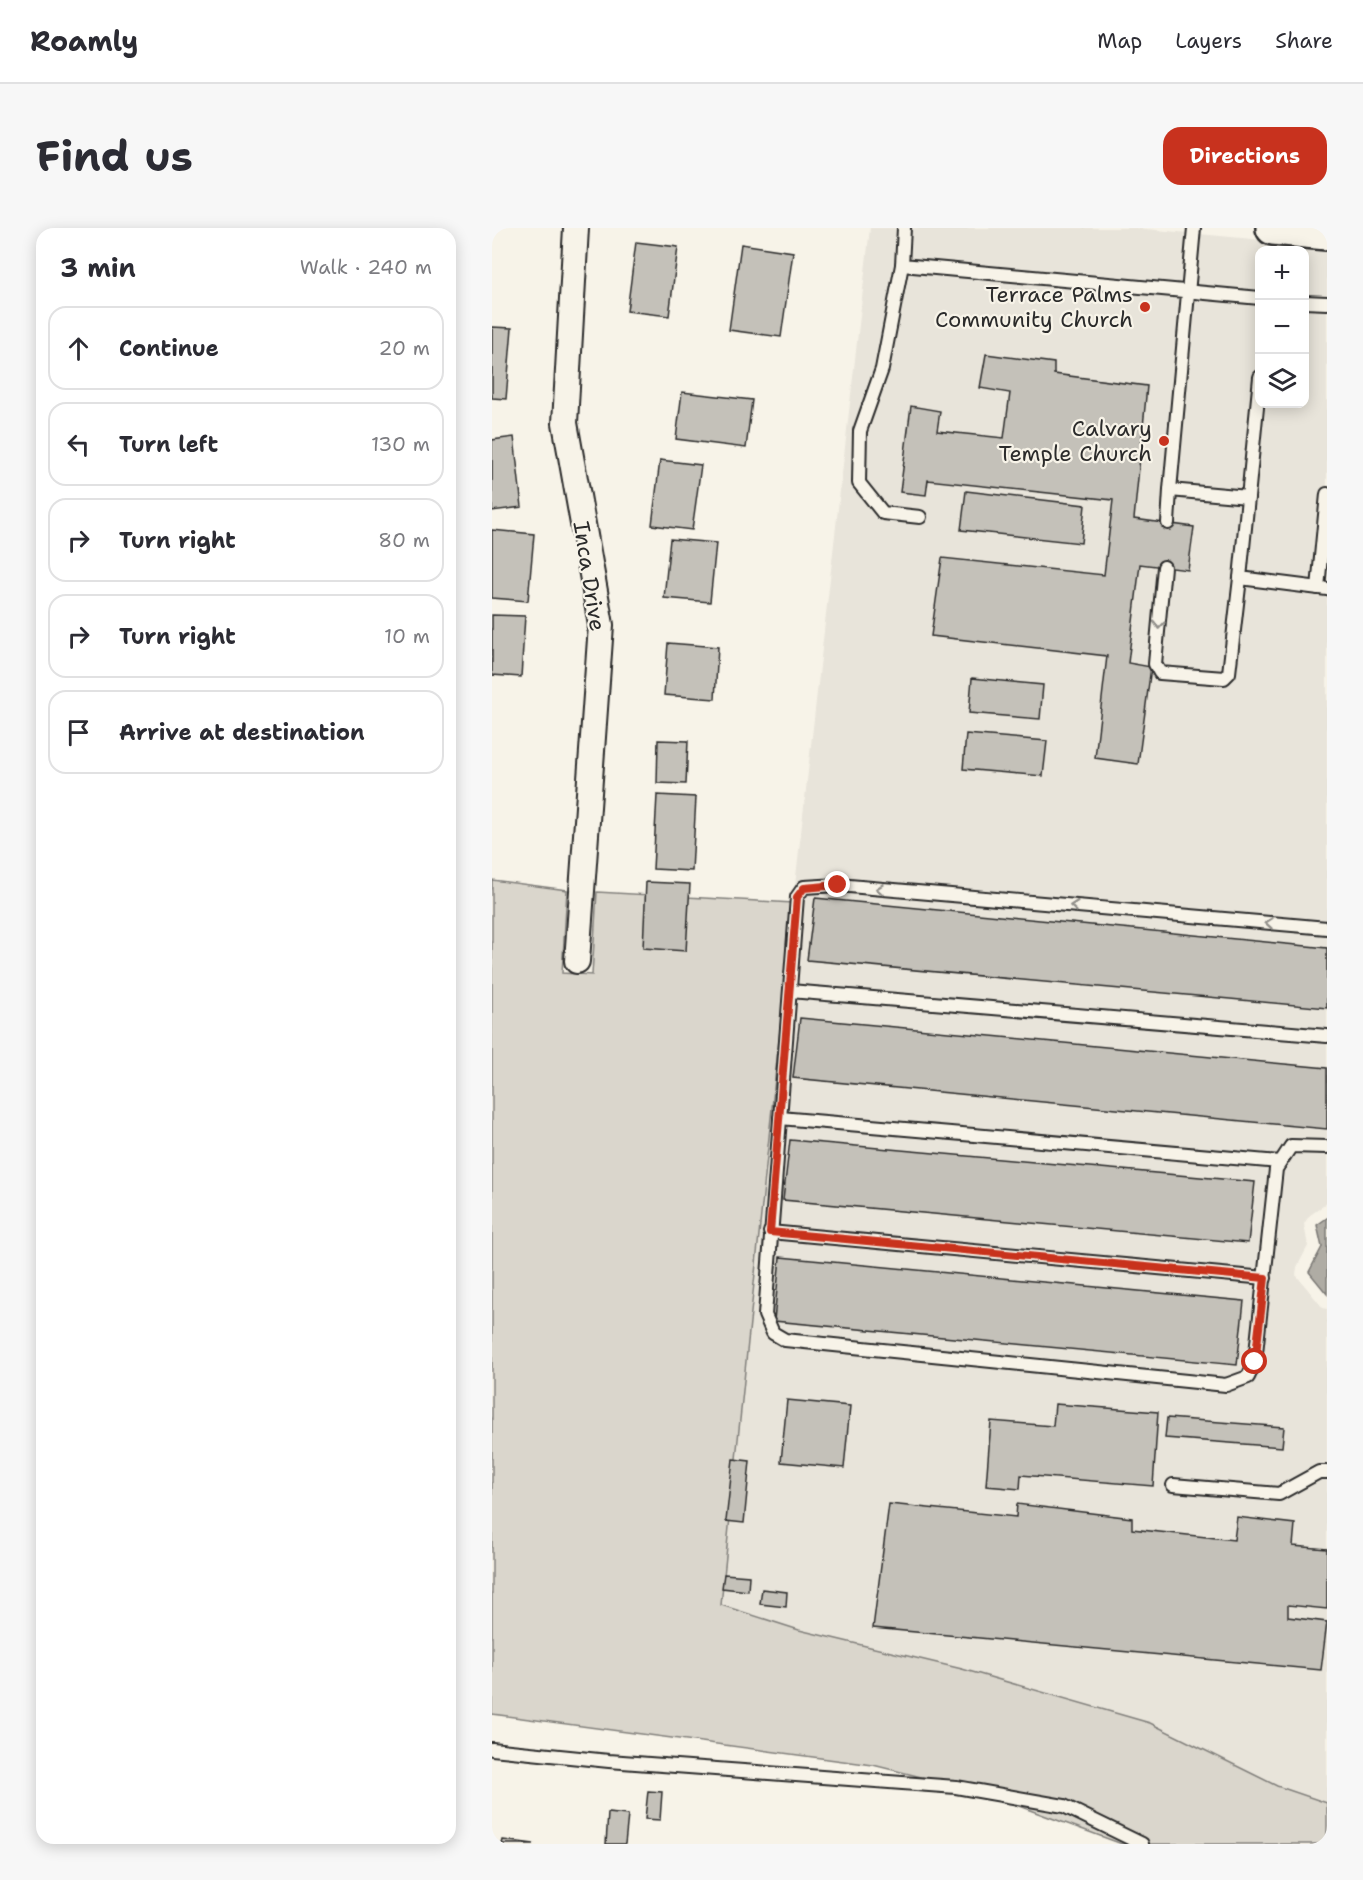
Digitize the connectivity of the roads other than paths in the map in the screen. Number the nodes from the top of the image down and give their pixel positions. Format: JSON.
{"nodes":[{"id":1,"x":576,"y":228,"type":"edge"},
{"id":2,"x":904,"y":228,"type":"edge"},
{"id":3,"x":1194,"y":228,"type":"edge"},
{"id":4,"x":1273,"y":228,"type":"edge"},
{"id":5,"x":1313,"y":231,"type":"edge"},
{"id":6,"x":902,"y":265,"type":"junction"},
{"id":7,"x":1188,"y":292,"type":"junction"},
{"id":8,"x":1255,"y":298,"type":"edge"},
{"id":9,"x":1309,"y":302,"type":"edge"},
{"id":10,"x":1327,"y":303,"type":"edge"},
{"id":11,"x":1257,"y":408,"type":"edge"},
{"id":12,"x":1170,"y":490,"type":"junction"},
{"id":13,"x":1327,"y":494,"type":"edge"},
{"id":14,"x":1248,"y":497,"type":"junction"},
{"id":15,"x":920,"y":517,"type":"dead end"},
{"id":16,"x":1168,"y":524,"type":"dead end"},
{"id":17,"x":1164,"y":567,"type":"dead end"},
{"id":18,"x":1240,"y":578,"type":"junction"},
{"id":19,"x":1323,"y":588,"type":"edge"},
{"id":20,"x":1327,"y":928,"type":"edge"},
{"id":21,"x":577,"y":961,"type":"dead end"},
{"id":22,"x":790,"y":991,"type":"junction"},
{"id":23,"x":1327,"y":1036,"type":"edge"},
{"id":24,"x":780,"y":1118,"type":"junction"},
{"id":25,"x":1327,"y":1147,"type":"edge"},
{"id":26,"x":1280,"y":1162,"type":"junction"},
{"id":27,"x":770,"y":1232,"type":"junction"},
{"id":28,"x":1265,"y":1278,"type":"junction"},
{"id":29,"x":1327,"y":1472,"type":"edge"},
{"id":30,"x":1173,"y":1485,"type":"dead end"},
{"id":31,"x":492,"y":1749,"type":"edge"},
{"id":32,"x":1142,"y":1844,"type":"edge"}],
"edges":[{"from":1,"to":21,"type":"street","name":"Inca Drive"},
{"from":2,"to":6,"type":"lane"},
{"from":3,"to":7,"type":"lane"},
{"from":4,"to":5,"type":"street"},
{"from":6,"to":7,"type":"lane"},
{"from":6,"to":15,"type":"lane"},
{"from":7,"to":8,"type":"lane"},
{"from":7,"to":12,"type":"lane"},
{"from":9,"to":10,"type":"lane"},
{"from":11,"to":14,"type":"lane"},
{"from":12,"to":14,"type":"lane"},
{"from":12,"to":16,"type":"lane"},
{"from":13,"to":19,"type":"lane"},
{"from":14,"to":18,"type":"lane"},
{"from":17,"to":18,"type":"lane","one_way":true},
{"from":18,"to":19,"type":"lane"},
{"from":20,"to":22,"type":"lane","one_way":true},
{"from":22,"to":23,"type":"lane"},
{"from":22,"to":24,"type":"lane"},
{"from":24,"to":26,"type":"lane"},
{"from":24,"to":27,"type":"lane"},
{"from":25,"to":26,"type":"lane"},
{"from":26,"to":28,"type":"lane"},
{"from":27,"to":28,"type":"lane"},
{"from":27,"to":28,"type":"lane"},
{"from":29,"to":30,"type":"lane"},
{"from":31,"to":32,"type":"lane"}]}
